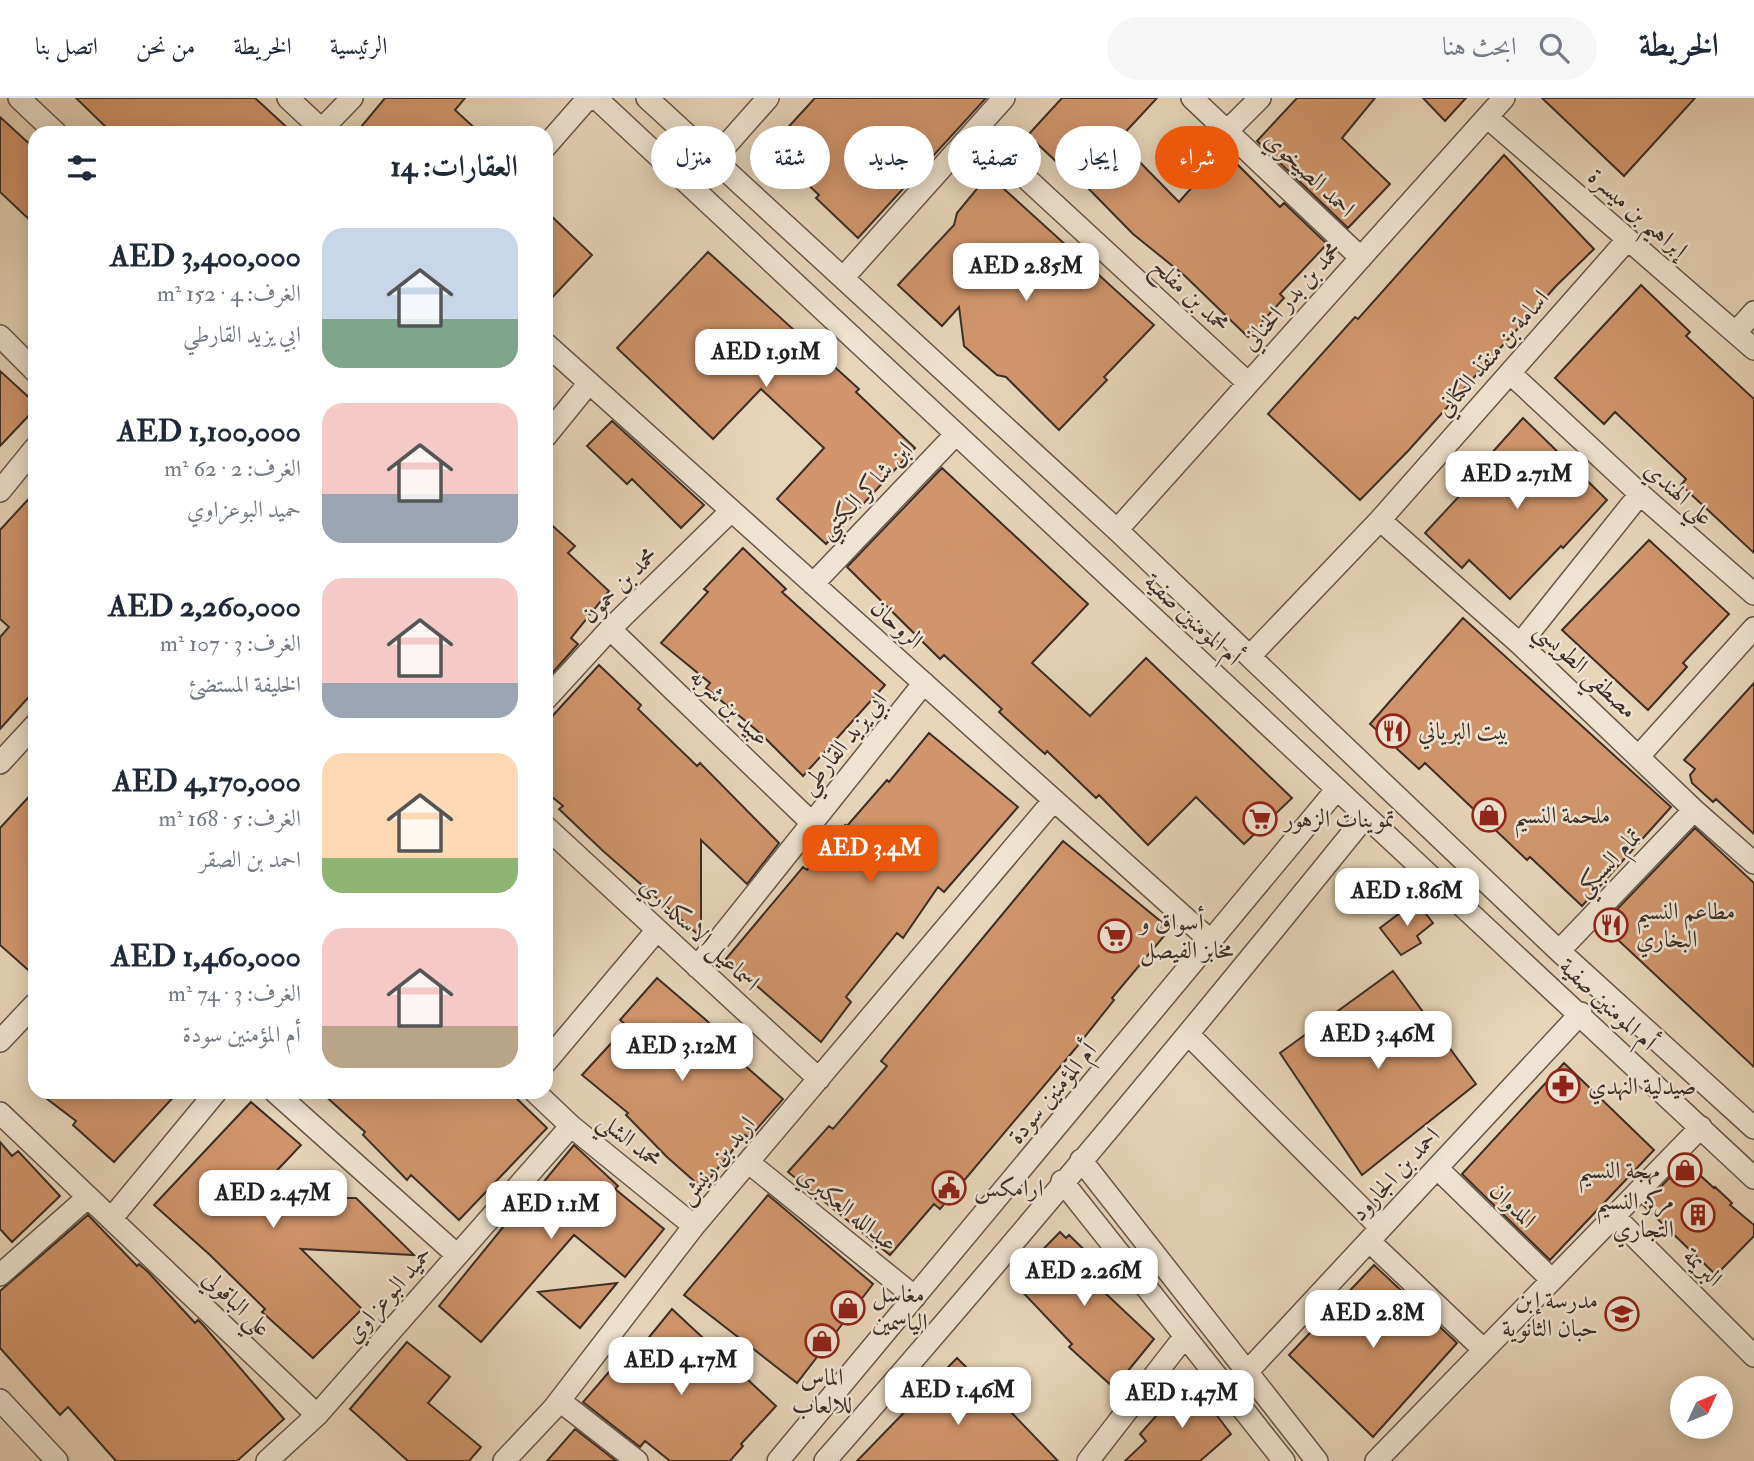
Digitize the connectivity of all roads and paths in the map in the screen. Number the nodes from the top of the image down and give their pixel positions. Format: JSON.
{"nodes":[{"id":1,"x":19,"y":98,"type":"edge"},
{"id":2,"x":288,"y":98,"type":"edge"},
{"id":3,"x":352,"y":98,"type":"edge"},
{"id":4,"x":588,"y":98,"type":"edge"},
{"id":5,"x":596,"y":98,"type":"edge"},
{"id":6,"x":647,"y":98,"type":"edge"},
{"id":7,"x":768,"y":98,"type":"edge"},
{"id":8,"x":1004,"y":98,"type":"edge"},
{"id":9,"x":1192,"y":98,"type":"edge"},
{"id":10,"x":1260,"y":98,"type":"edge"},
{"id":11,"x":1504,"y":98,"type":"edge"},
{"id":12,"x":1487,"y":117,"type":"junction"},
{"id":13,"x":49,"y":126,"type":"edge"},
{"id":14,"x":314,"y":126,"type":"edge"},
{"id":15,"x":324,"y":126,"type":"edge"},
{"id":16,"x":678,"y":126,"type":"edge"},
{"id":17,"x":979,"y":126,"type":"edge"},
{"id":18,"x":1222,"y":126,"type":"edge"},
{"id":19,"x":1232,"y":126,"type":"edge"},
{"id":20,"x":736,"y":134,"type":"edge"},
{"id":21,"x":553,"y":138,"type":"edge"},
{"id":22,"x":1239,"y":142,"type":"edge"},
{"id":23,"x":948,"y":161,"type":"edge"},
{"id":24,"x":736,"y":179,"type":"edge"},
{"id":25,"x":1038,"y":189,"type":"edge"},
{"id":26,"x":1628,"y":239,"type":"junction"},
{"id":27,"x":1361,"y":258,"type":"junction"},
{"id":28,"x":843,"y":278,"type":"junction"},
{"id":29,"x":1754,"y":312,"type":"edge"},
{"id":30,"x":1736,"y":332,"type":"junction"},
{"id":31,"x":0,"y":336,"type":"edge"},
{"id":32,"x":1754,"y":349,"type":"edge"},
{"id":33,"x":553,"y":350,"type":"edge"},
{"id":34,"x":28,"y":364,"type":"edge"},
{"id":35,"x":1510,"y":373,"type":"junction"},
{"id":36,"x":589,"y":383,"type":"junction"},
{"id":37,"x":1248,"y":383,"type":"junction"},
{"id":38,"x":553,"y":427,"type":"edge"},
{"id":39,"x":956,"y":433,"type":"junction"},
{"id":40,"x":28,"y":457,"type":"edge"},
{"id":41,"x":0,"y":491,"type":"edge"},
{"id":42,"x":1640,"y":494,"type":"junction"},
{"id":43,"x":731,"y":511,"type":"junction"},
{"id":44,"x":1380,"y":520,"type":"junction"},
{"id":45,"x":1117,"y":530,"type":"junction"},
{"id":46,"x":813,"y":584,"type":"junction"},
{"id":47,"x":1754,"y":594,"type":"edge"},
{"id":48,"x":1754,"y":628,"type":"edge"},
{"id":49,"x":610,"y":629,"type":"junction"},
{"id":50,"x":1520,"y":644,"type":"junction"},
{"id":51,"x":1251,"y":655,"type":"junction"},
{"id":52,"x":924,"y":683,"type":"junction"},
{"id":53,"x":553,"y":691,"type":"edge"},
{"id":54,"x":28,"y":733,"type":"edge"},
{"id":55,"x":1639,"y":756,"type":"junction"},
{"id":56,"x":0,"y":764,"type":"edge"},
{"id":57,"x":1337,"y":789,"type":"junction"},
{"id":58,"x":1054,"y":800,"type":"junction"},
{"id":59,"x":1694,"y":810,"type":"junction"},
{"id":60,"x":1365,"y":817,"type":"junction"},
{"id":61,"x":812,"y":823,"type":"junction"},
{"id":62,"x":553,"y":833,"type":"edge"},
{"id":63,"x":1754,"y":863,"type":"edge"},
{"id":64,"x":657,"y":930,"type":"junction"},
{"id":65,"x":1212,"y":942,"type":"junction"},
{"id":66,"x":1559,"y":951,"type":"junction"},
{"id":67,"x":697,"y":967,"type":"junction"},
{"id":68,"x":28,"y":1011,"type":"edge"},
{"id":69,"x":1581,"y":1013,"type":"junction"},
{"id":70,"x":1189,"y":1035,"type":"junction"},
{"id":71,"x":0,"y":1041,"type":"edge"},
{"id":72,"x":553,"y":1054,"type":"edge"},
{"id":73,"x":818,"y":1079,"type":"junction"},
{"id":74,"x":210,"y":1099,"type":"edge"},
{"id":75,"x":283,"y":1099,"type":"edge"},
{"id":76,"x":542,"y":1099,"type":"edge"},
{"id":77,"x":0,"y":1113,"type":"edge"},
{"id":78,"x":571,"y":1126,"type":"junction"},
{"id":79,"x":1700,"y":1127,"type":"junction"},
{"id":80,"x":1754,"y":1128,"type":"edge"},
{"id":81,"x":1081,"y":1160,"type":"junction"},
{"id":82,"x":748,"y":1162,"type":"junction"},
{"id":83,"x":1437,"y":1168,"type":"junction"},
{"id":84,"x":1754,"y":1178,"type":"edge"},
{"id":85,"x":1062,"y":1181,"type":"junction"},
{"id":86,"x":88,"y":1197,"type":"junction"},
{"id":87,"x":1614,"y":1216,"type":"junction"},
{"id":88,"x":111,"y":1219,"type":"junction"},
{"id":89,"x":694,"y":1226,"type":"junction"},
{"id":90,"x":1375,"y":1234,"type":"junction"},
{"id":91,"x":457,"y":1255,"type":"junction"},
{"id":92,"x":0,"y":1275,"type":"edge"},
{"id":93,"x":1552,"y":1280,"type":"junction"},
{"id":94,"x":915,"y":1297,"type":"junction"},
{"id":95,"x":1185,"y":1336,"type":"junction"},
{"id":96,"x":1484,"y":1350,"type":"junction"},
{"id":97,"x":1754,"y":1356,"type":"edge"},
{"id":98,"x":1248,"y":1371,"type":"junction"},
{"id":99,"x":0,"y":1400,"type":"edge"},
{"id":100,"x":560,"y":1401,"type":"junction"},
{"id":101,"x":317,"y":1415,"type":"junction"},
{"id":102,"x":57,"y":1461,"type":"edge"},
{"id":103,"x":267,"y":1461,"type":"edge"},
{"id":104,"x":504,"y":1461,"type":"edge"},
{"id":105,"x":638,"y":1461,"type":"edge"},
{"id":106,"x":778,"y":1461,"type":"edge"},
{"id":107,"x":825,"y":1461,"type":"edge"},
{"id":108,"x":1088,"y":1461,"type":"edge"},
{"id":109,"x":1284,"y":1461,"type":"edge"},
{"id":110,"x":1317,"y":1461,"type":"edge"},
{"id":111,"x":1376,"y":1461,"type":"edge"}],
"edges":[{"from":1,"to":13,"type":"street"},
{"from":2,"to":14,"type":"street"},
{"from":3,"to":15,"type":"street"},
{"from":4,"to":21,"type":"street"},
{"from":5,"to":39,"type":"street","name":"أم المومنين صفية"},
{"from":6,"to":16,"type":"street","name":"أم المومنين صفية"},
{"from":7,"to":20,"type":"street"},
{"from":8,"to":17,"type":"street"},
{"from":9,"to":18,"type":"street","name":"احمد الصيخوي"},
{"from":10,"to":19,"type":"street"},
{"from":11,"to":12,"type":"street","name":"محمد بن بدر الحناني"},
{"from":12,"to":26,"type":"street","name":"إبراهيم بن ميسرة"},
{"from":12,"to":27,"type":"street","name":"محمد بن بدر الحناني"},
{"from":22,"to":27,"type":"street","name":"احمد الصيخوي"},
{"from":23,"to":28,"type":"street"},
{"from":24,"to":28,"type":"street","name":"أم المومنين صفية"},
{"from":25,"to":37,"type":"street","name":"محمد بن مفلح"},
{"from":26,"to":30,"type":"street","name":"إبراهيم بن ميسرة"},
{"from":26,"to":35,"type":"street","name":"اسامة بن منقذ الكناني"},
{"from":27,"to":37,"type":"street","name":"محمد بن بدر الحناني"},
{"from":28,"to":45,"type":"street","name":"أم المومنين صفية"},
{"from":29,"to":30,"type":"street"},
{"from":30,"to":32,"type":"street","name":"إبراهيم بن ميسرة"},
{"from":31,"to":34,"type":"street"},
{"from":33,"to":36,"type":"street","name":"الروحان"},
{"from":35,"to":42,"type":"street","name":"علي الهندي"},
{"from":35,"to":44,"type":"street","name":"اسامة بن منقذ الكناني"},
{"from":36,"to":38,"type":"street"},
{"from":36,"to":43,"type":"street","name":"الروحان"},
{"from":37,"to":45,"type":"street","name":"محمد بن بدر الحناني"},
{"from":39,"to":46,"type":"street","name":"ابن شاكر الكتبي"},
{"from":39,"to":57,"type":"street","name":"أم المومنين صفية"},
{"from":40,"to":41,"type":"street"},
{"from":42,"to":47,"type":"street","name":"علي الهندي"},
{"from":42,"to":50,"type":"street"},
{"from":43,"to":46,"type":"street","name":"الروحان"},
{"from":43,"to":49,"type":"street","name":"محمد بن حمون"},
{"from":44,"to":50,"type":"street","name":"مصطفي الطويسي"},
{"from":44,"to":51,"type":"street","name":"اسامة بن منقذ الكناني"},
{"from":45,"to":51,"type":"street","name":"أم المومنين صفية"},
{"from":46,"to":52,"type":"street","name":"الروحان"},
{"from":48,"to":55,"type":"street"},
{"from":49,"to":53,"type":"street","name":"محمد بن حمون"},
{"from":49,"to":61,"type":"street","name":"عبيد بن شربه"},
{"from":50,"to":55,"type":"street","name":"مصطفي الطويسي"},
{"from":51,"to":66,"type":"street","name":"أم المومنين صفية"},
{"from":52,"to":58,"type":"street","name":"الروحان"},
{"from":52,"to":61,"type":"street","name":"ابي يزيد القارطي"},
{"from":54,"to":56,"type":"street"},
{"from":55,"to":59,"type":"street","name":"مصطفي الطويسي"},
{"from":57,"to":60,"type":"street","name":"أم المومنين صفية"},
{"from":57,"to":65,"type":"street","name":"أم المؤمنين سودة"},
{"from":58,"to":65,"type":"street","name":"الروحان"},
{"from":58,"to":73,"type":"street","name":"اربد بن رنيش"},
{"from":59,"to":63,"type":"street","name":"مصطفي الطويسي"},
{"from":59,"to":66,"type":"street","name":"تمام السبكي"},
{"from":60,"to":69,"type":"street","name":"أم المومنين صفية"},
{"from":60,"to":70,"type":"street"},
{"from":61,"to":67,"type":"street","name":"ابي يزيد القارطي"},
{"from":62,"to":64,"type":"street","name":"اسماعيل الاسكداري"},
{"from":64,"to":67,"type":"street","name":"اسماعيل الاسكداري"},
{"from":64,"to":72,"type":"street"},
{"from":65,"to":94,"type":"street","name":"أم المؤمنين سودة"},
{"from":66,"to":80,"type":"street","name":"أم المومنين صفية"},
{"from":67,"to":73,"type":"street","name":"اسماعيل الاسكداري"},
{"from":68,"to":71,"type":"street"},
{"from":69,"to":79,"type":"street","name":"أم المومنين صفية"},
{"from":69,"to":83,"type":"street","name":"احمد بن الجارود"},
{"from":70,"to":81,"type":"street"},
{"from":70,"to":90,"type":"street"},
{"from":73,"to":82,"type":"street","name":"اربد بن رنيش"},
{"from":74,"to":88,"type":"street"},
{"from":75,"to":91,"type":"street"},
{"from":76,"to":78,"type":"street","name":"محمد الشلي"},
{"from":77,"to":86,"type":"street","name":"علي الباقولي"},
{"from":78,"to":89,"type":"street","name":"محمد الشلي"},
{"from":78,"to":91,"type":"street","name":"حميد البوعزاوي"},
{"from":79,"to":84,"type":"street","name":"أم المومنين صفية"},
{"from":79,"to":87,"type":"street"},
{"from":81,"to":85,"type":"street"},
{"from":81,"to":98,"type":"street"},
{"from":82,"to":89,"type":"street","name":"اربد بن رنيش"},
{"from":82,"to":94,"type":"street","name":"عبدالله العكبري"},
{"from":83,"to":90,"type":"street","name":"احمد بن الجارود"},
{"from":83,"to":93,"type":"street","name":"المدوان"},
{"from":85,"to":95,"type":"street"},
{"from":85,"to":107,"type":"street"},
{"from":86,"to":88,"type":"street","name":"علي الباقولي"},
{"from":86,"to":92,"type":"street"},
{"from":87,"to":93,"type":"street"},
{"from":87,"to":97,"type":"street","name":"البريمة"},
{"from":88,"to":101,"type":"street","name":"علي الباقولي"},
{"from":89,"to":100,"type":"street","name":"اربد بن رنيش"},
{"from":90,"to":96,"type":"street"},
{"from":90,"to":98,"type":"street","name":"احمد بن الجارود"},
{"from":91,"to":101,"type":"street","name":"حميد البوعزاوي"},
{"from":93,"to":96,"type":"street"},
{"from":94,"to":106,"type":"street","name":"أم المؤمنين سودة"},
{"from":95,"to":108,"type":"street"},
{"from":95,"to":109,"type":"street"},
{"from":96,"to":111,"type":"street"},
{"from":98,"to":110,"type":"street"},
{"from":99,"to":102,"type":"street"},
{"from":100,"to":104,"type":"street","name":"اربد بن رنيش"},
{"from":100,"to":105,"type":"street"},
{"from":101,"to":103,"type":"street","name":"حميد البوعزاوي"}]}
